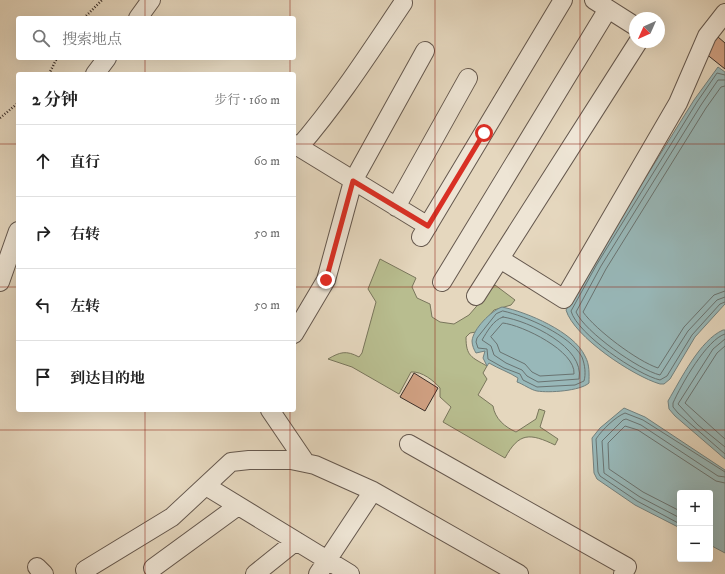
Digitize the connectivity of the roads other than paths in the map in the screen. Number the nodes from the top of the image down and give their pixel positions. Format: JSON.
{"nodes":[{"id":1,"x":151,"y":0,"type":"edge"},
{"id":2,"x":563,"y":0,"type":"edge"},
{"id":3,"x":403,"y":3,"type":"dead end"},
{"id":4,"x":601,"y":4,"type":"edge"},
{"id":5,"x":725,"y":12,"type":"edge"},
{"id":6,"x":139,"y":16,"type":"edge"},
{"id":7,"x":629,"y":22,"type":"edge"},
{"id":8,"x":634,"y":48,"type":"edge"},
{"id":9,"x":425,"y":51,"type":"dead end"},
{"id":10,"x":106,"y":60,"type":"edge"},
{"id":11,"x":96,"y":72,"type":"edge"},
{"id":12,"x":468,"y":78,"type":"dead end"},
{"id":13,"x":296,"y":146,"type":"edge"},
{"id":14,"x":353,"y":181,"type":"junction"},
{"id":15,"x":396,"y":207,"type":"junction"},
{"id":16,"x":16,"y":237,"type":"edge"},
{"id":17,"x":500,"y":259,"type":"junction"},
{"id":18,"x":0,"y":282,"type":"edge"},
{"id":19,"x":442,"y":282,"type":"dead end"},
{"id":20,"x":476,"y":296,"type":"dead end"},
{"id":21,"x":296,"y":331,"type":"edge"},
{"id":22,"x":271,"y":412,"type":"edge"},
{"id":23,"x":409,"y":444,"type":"dead end"},
{"id":24,"x":306,"y":463,"type":"junction"},
{"id":25,"x":206,"y":486,"type":"junction"},
{"id":26,"x":373,"y":491,"type":"junction"},
{"id":27,"x":238,"y":506,"type":"junction"},
{"id":28,"x":296,"y":541,"type":"junction"},
{"id":29,"x":323,"y":567,"type":"edge"},
{"id":30,"x":153,"y":568,"type":"dead end"},
{"id":31,"x":85,"y":570,"type":"dead end"},
{"id":32,"x":255,"y":574,"type":"edge"},
{"id":33,"x":350,"y":574,"type":"edge"},
{"id":34,"x":519,"y":574,"type":"edge"},
{"id":35,"x":623,"y":574,"type":"edge"}],
"edges":[{"from":1,"to":6,"type":"street"},
{"from":2,"to":15,"type":"street"},
{"from":3,"to":13,"type":"street"},
{"from":4,"to":7,"type":"street"},
{"from":4,"to":19,"type":"street"},
{"from":5,"to":17,"type":"street"},
{"from":8,"to":17,"type":"street"},
{"from":9,"to":14,"type":"street"},
{"from":10,"to":11,"type":"street"},
{"from":12,"to":15,"type":"street"},
{"from":13,"to":14,"type":"street"},
{"from":14,"to":15,"type":"street"},
{"from":14,"to":21,"type":"street"},
{"from":16,"to":18,"type":"street"},
{"from":17,"to":20,"type":"street"},
{"from":22,"to":24,"type":"street"},
{"from":23,"to":35,"type":"street"},
{"from":24,"to":25,"type":"street"},
{"from":24,"to":26,"type":"street"},
{"from":25,"to":27,"type":"street"},
{"from":25,"to":31,"type":"street"},
{"from":26,"to":29,"type":"street"},
{"from":26,"to":34,"type":"street"},
{"from":27,"to":28,"type":"street"},
{"from":27,"to":30,"type":"street"},
{"from":28,"to":29,"type":"street"},
{"from":28,"to":32,"type":"street"},
{"from":29,"to":33,"type":"street"}]}
